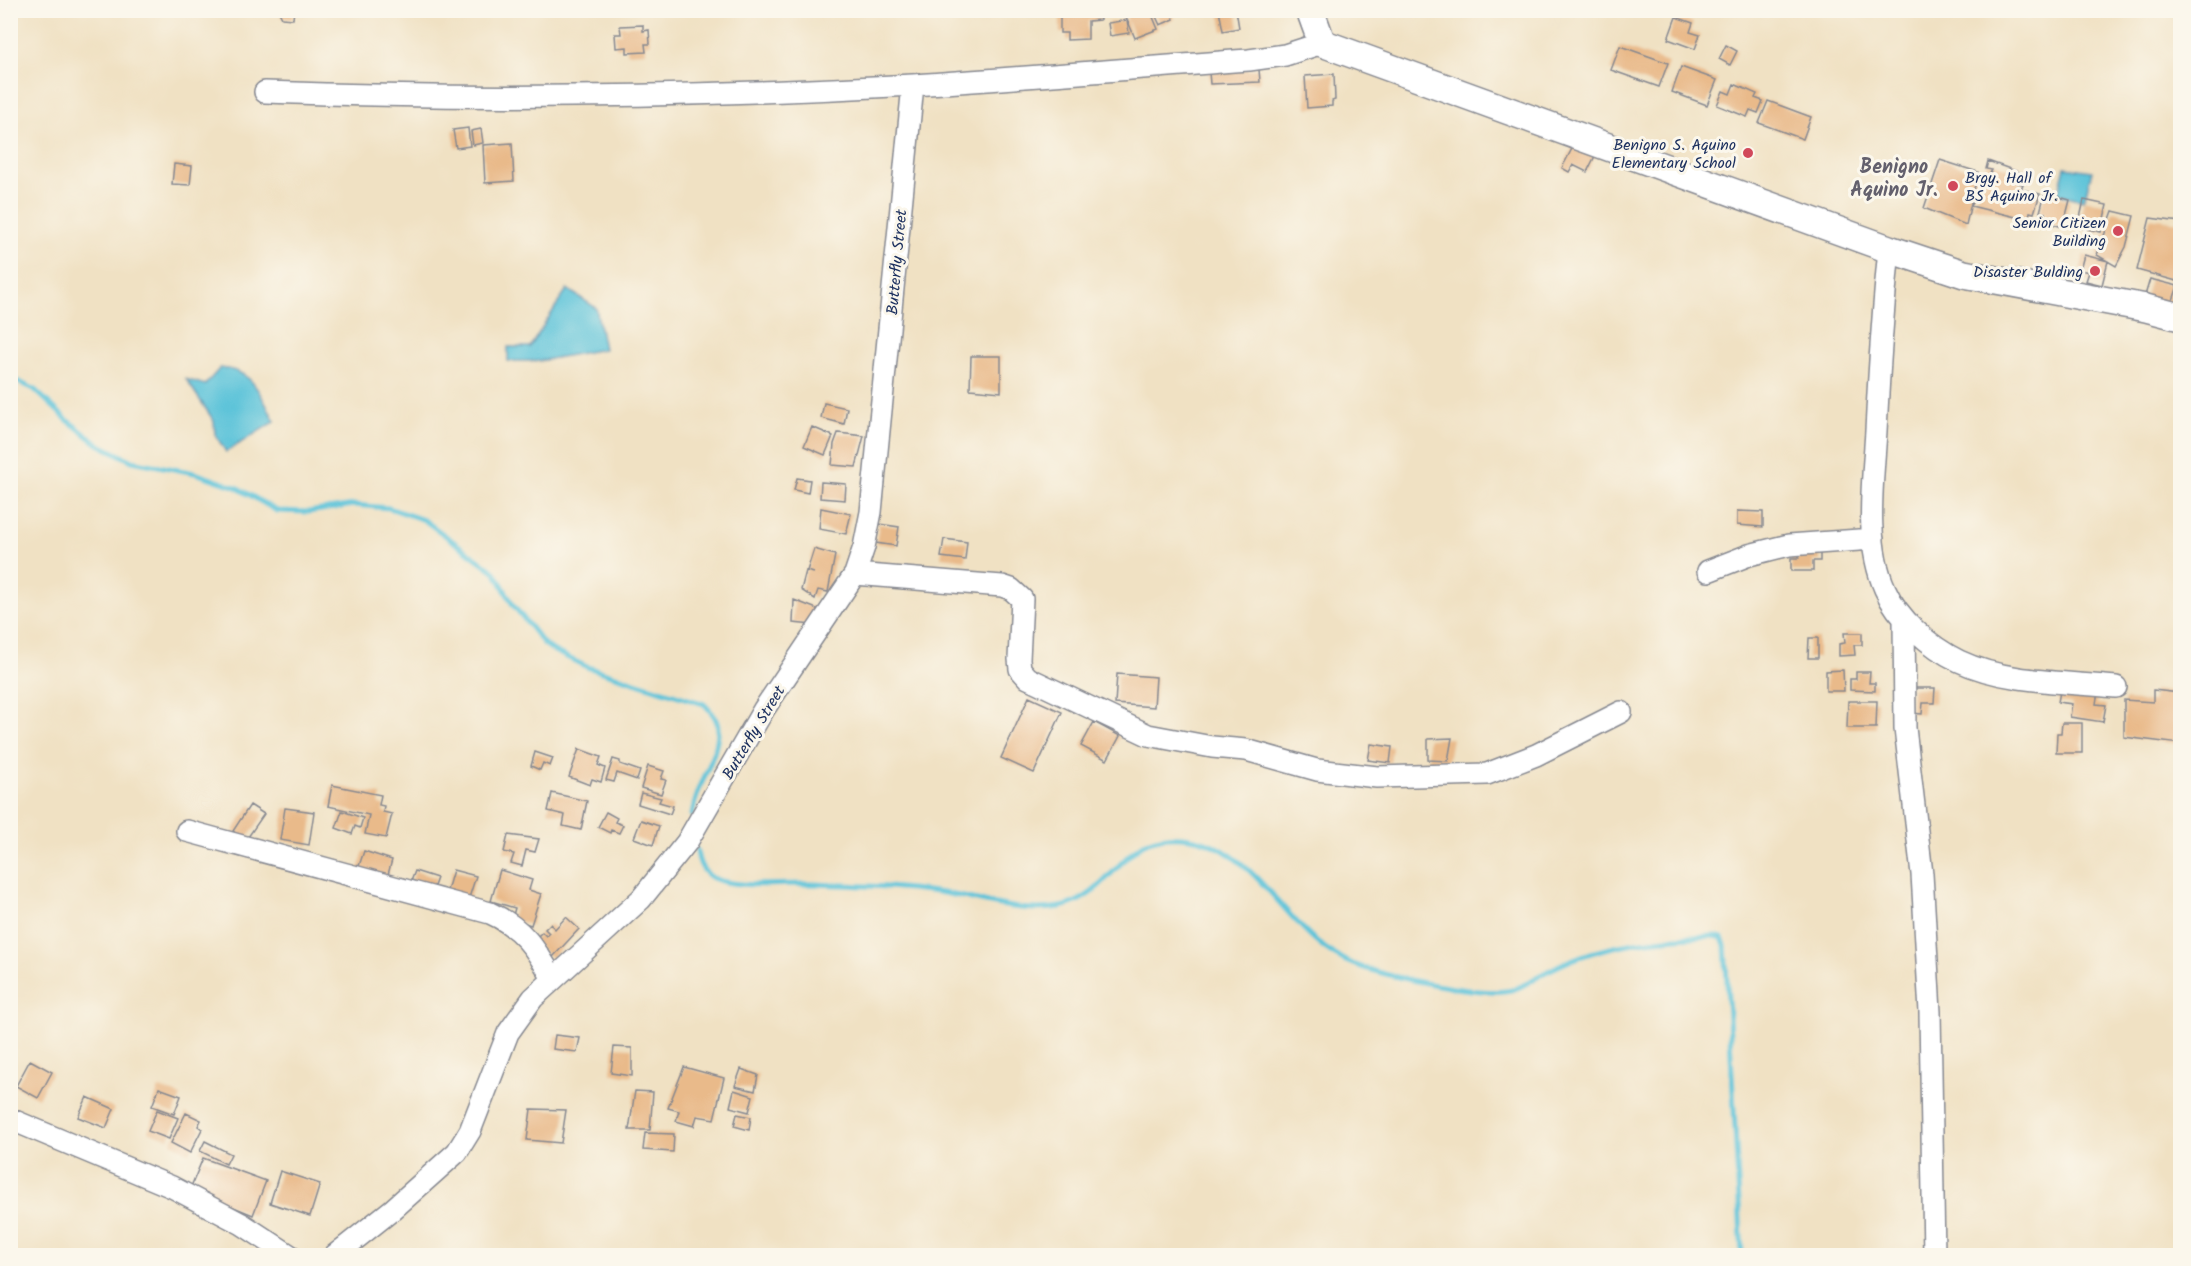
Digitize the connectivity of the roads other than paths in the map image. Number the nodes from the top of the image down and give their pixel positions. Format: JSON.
{"nodes":[{"id":1,"x":1310,"y":10,"type":"edge"},
{"id":2,"x":1322,"y":43,"type":"junction"},
{"id":3,"x":912,"y":85,"type":"junction"},
{"id":4,"x":265,"y":92,"type":"dead end"},
{"id":5,"x":1889,"y":249,"type":"junction"},
{"id":6,"x":2181,"y":317,"type":"edge"},
{"id":7,"x":1873,"y":539,"type":"junction"},
{"id":8,"x":1708,"y":571,"type":"dead end"},
{"id":9,"x":855,"y":574,"type":"junction"},
{"id":10,"x":1904,"y":619,"type":"junction"},
{"id":11,"x":2116,"y":687,"type":"dead end"},
{"id":12,"x":1621,"y":711,"type":"dead end"},
{"id":13,"x":187,"y":831,"type":"dead end"},
{"id":14,"x":553,"y":979,"type":"junction"},
{"id":15,"x":10,"y":1119,"type":"edge"},
{"id":16,"x":291,"y":1256,"type":"edge"},
{"id":17,"x":334,"y":1256,"type":"edge"},
{"id":18,"x":1934,"y":1256,"type":"edge"}],
"edges":[{"from":1,"to":2,"type":"street"},
{"from":2,"to":3,"type":"street"},
{"from":2,"to":5,"type":"street"},
{"from":3,"to":4,"type":"street"},
{"from":3,"to":9,"type":"street","name":"Butterfly Street"},
{"from":5,"to":6,"type":"street"},
{"from":5,"to":7,"type":"street"},
{"from":7,"to":8,"type":"street"},
{"from":7,"to":10,"type":"street"},
{"from":9,"to":12,"type":"street"},
{"from":9,"to":14,"type":"street","name":"Butterfly Street"},
{"from":10,"to":11,"type":"street"},
{"from":10,"to":18,"type":"street"},
{"from":13,"to":14,"type":"street"},
{"from":14,"to":17,"type":"street","name":"Butterfly Street"},
{"from":15,"to":16,"type":"street"}]}
